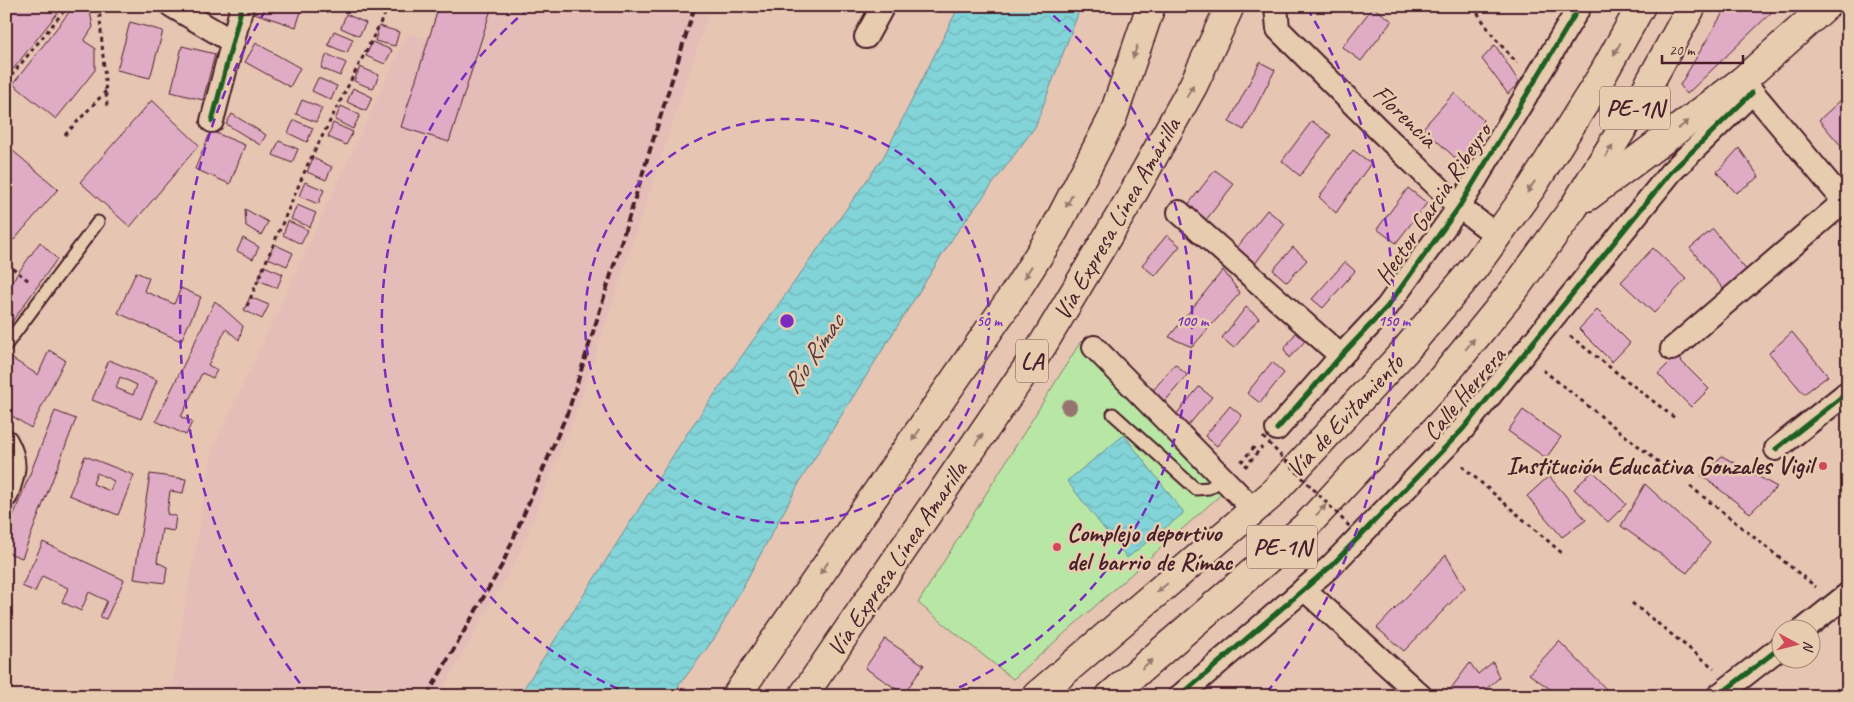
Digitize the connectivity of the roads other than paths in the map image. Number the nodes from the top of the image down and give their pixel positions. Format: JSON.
{"nodes":[{"id":1,"x":242,"y":6,"type":"edge"},
{"id":2,"x":883,"y":6,"type":"edge"},
{"id":3,"x":1151,"y":6,"type":"edge"},
{"id":4,"x":1230,"y":6,"type":"edge"},
{"id":5,"x":1276,"y":6,"type":"edge"},
{"id":6,"x":1580,"y":6,"type":"edge"},
{"id":7,"x":1641,"y":6,"type":"edge"},
{"id":8,"x":1692,"y":6,"type":"edge"},
{"id":9,"x":1826,"y":6,"type":"edge"},
{"id":10,"x":174,"y":7,"type":"edge"},
{"id":11,"x":866,"y":38,"type":"dead end"},
{"id":12,"x":233,"y":42,"type":"junction"},
{"id":13,"x":1747,"y":87,"type":"junction"},
{"id":14,"x":212,"y":121,"type":"dead end"},
{"id":15,"x":1846,"y":201,"type":"edge"},
{"id":16,"x":1459,"y":206,"type":"junction"},
{"id":17,"x":1574,"y":207,"type":"junction"},
{"id":18,"x":1179,"y":212,"type":"dead end"},
{"id":19,"x":98,"y":222,"type":"dead end"},
{"id":20,"x":1498,"y":236,"type":"junction"},
{"id":21,"x":6,"y":345,"type":"edge"},
{"id":22,"x":1094,"y":347,"type":"dead end"},
{"id":23,"x":1672,"y":349,"type":"dead end"},
{"id":24,"x":1341,"y":356,"type":"junction"},
{"id":25,"x":1848,"y":392,"type":"edge"},
{"id":26,"x":1113,"y":414,"type":"dead end"},
{"id":27,"x":1270,"y":433,"type":"road end"},
{"id":28,"x":10,"y":448,"type":"edge"},
{"id":29,"x":1776,"y":449,"type":"dead end"},
{"id":30,"x":1233,"y":473,"type":"junction"},
{"id":31,"x":6,"y":496,"type":"edge"},
{"id":32,"x":1254,"y":510,"type":"junction"},
{"id":33,"x":1304,"y":589,"type":"junction"},
{"id":34,"x":1842,"y":599,"type":"edge"},
{"id":35,"x":1816,"y":620,"type":"edge"},
{"id":36,"x":1772,"y":654,"type":"edge"},
{"id":37,"x":1726,"y":690,"type":"edge"},
{"id":38,"x":736,"y":696,"type":"edge"},
{"id":39,"x":803,"y":696,"type":"edge"},
{"id":40,"x":1036,"y":696,"type":"edge"},
{"id":41,"x":1110,"y":696,"type":"edge"},
{"id":42,"x":1180,"y":696,"type":"edge"},
{"id":43,"x":1420,"y":696,"type":"edge"}],
"edges":[{"from":1,"to":12,"type":"street"},
{"from":2,"to":11,"type":"street"},
{"from":3,"to":38,"type":"main road","name":"Vía Expresa Línea Amarilla","number":"LA","one_way":true},
{"from":39,"to":4,"type":"main road","name":"Vía Expresa Línea Amarilla","number":"LA","one_way":true},
{"from":5,"to":16,"type":"street","name":"Florencia"},
{"from":6,"to":16,"type":"street","name":"Hector Garcia Ribeyro"},
{"from":7,"to":20,"type":"main road","name":"Vía de Evitamiento","number":"PE-1N","one_way":true},
{"from":17,"to":8,"type":"main road","name":"Vía de Evitamiento","number":"PE-1N","one_way":true},
{"from":9,"to":13,"type":"main road"},
{"from":10,"to":12,"type":"street"},
{"from":12,"to":14,"type":"street"},
{"from":13,"to":15,"type":"street"},
{"from":17,"to":13,"type":"main road","one_way":true},
{"from":13,"to":33,"type":"street","name":"Calle Herrera"},
{"from":15,"to":23,"type":"street"},
{"from":16,"to":20,"type":"street","name":"Florencia"},
{"from":16,"to":24,"type":"street","name":"Hector Garcia Ribeyro"},
{"from":41,"to":17,"type":"main road","name":"Vía de Evitamiento","number":"PE-1N","one_way":true},
{"from":18,"to":24,"type":"street"},
{"from":19,"to":21,"type":"lane"},
{"from":20,"to":32,"type":"main road","name":"Vía de Evitamiento","number":"PE-1N"},
{"from":22,"to":30,"type":"street"},
{"from":24,"to":27,"type":"street","name":"Hector Garcia Ribeyro"},
{"from":25,"to":29,"type":"street"},
{"from":26,"to":30,"type":"lane"},
{"from":28,"to":31,"type":"street"},
{"from":30,"to":32,"type":"street"},
{"from":32,"to":40,"type":"main road","name":"Vía de Evitamiento","number":"PE-1N","one_way":true},
{"from":33,"to":42,"type":"street","name":"Calle Herrera"},
{"from":33,"to":43,"type":"street"},
{"from":34,"to":35,"type":"street"},
{"from":36,"to":37,"type":"street"}]}
